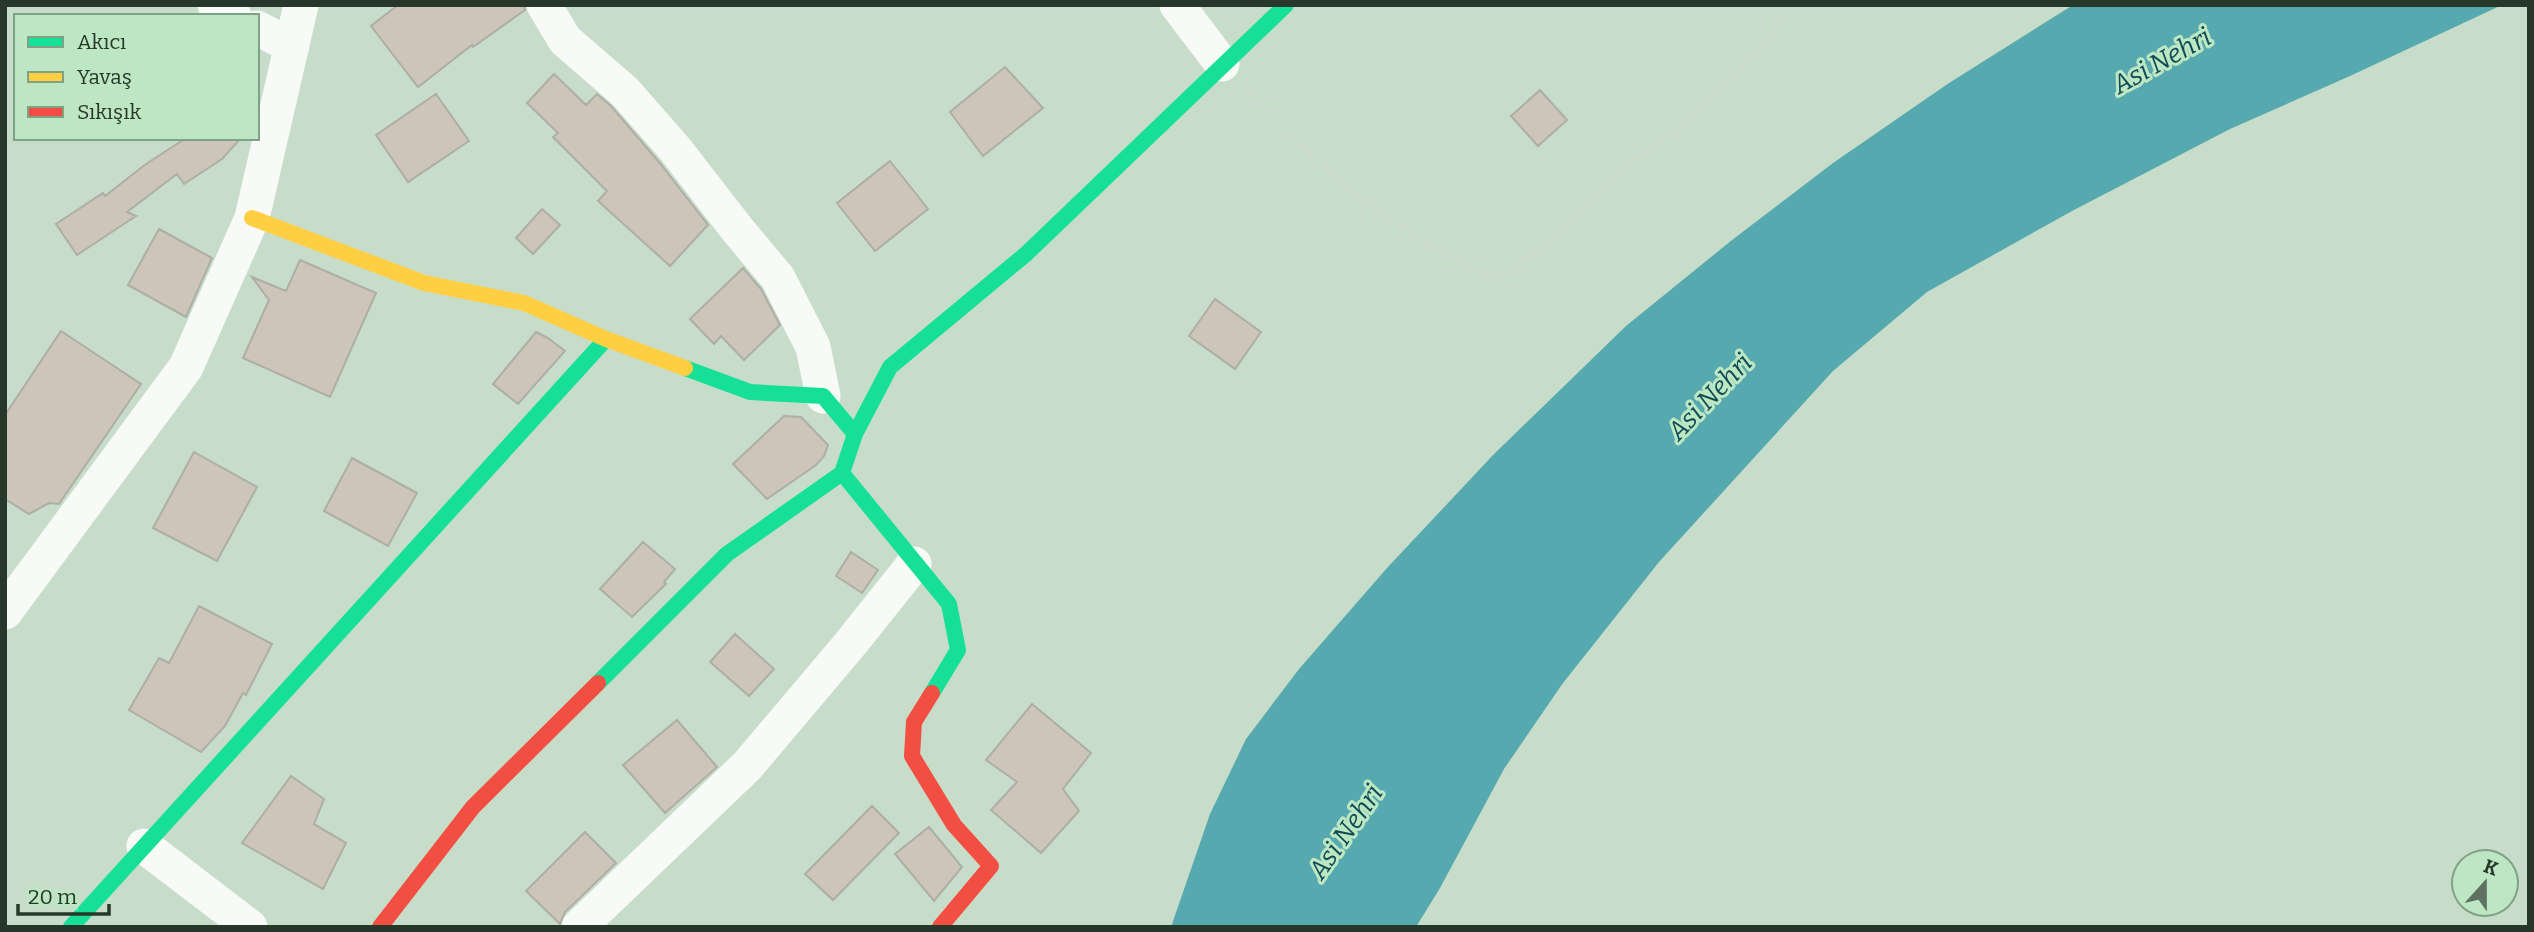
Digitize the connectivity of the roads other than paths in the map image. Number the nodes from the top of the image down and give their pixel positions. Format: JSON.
{"nodes":[{"id":1,"x":215,"y":5,"type":"edge"},
{"id":2,"x":301,"y":5,"type":"edge"},
{"id":3,"x":544,"y":5,"type":"edge"},
{"id":4,"x":1177,"y":5,"type":"edge"},
{"id":5,"x":1286,"y":5,"type":"edge"},
{"id":6,"x":231,"y":14,"type":"edge"},
{"id":7,"x":259,"y":29,"type":"edge"},
{"id":8,"x":292,"y":46,"type":"junction"},
{"id":9,"x":1222,"y":64,"type":"junction"},
{"id":10,"x":252,"y":218,"type":"junction"},
{"id":11,"x":606,"y":339,"type":"junction"},
{"id":12,"x":823,"y":396,"type":"junction"},
{"id":13,"x":855,"y":434,"type":"junction"},
{"id":14,"x":842,"y":473,"type":"junction"},
{"id":15,"x":914,"y":564,"type":"junction"},
{"id":16,"x":5,"y":612,"type":"edge"},
{"id":17,"x":144,"y":846,"type":"junction"},
{"id":18,"x":71,"y":927,"type":"edge"},
{"id":19,"x":250,"y":927,"type":"edge"},
{"id":20,"x":380,"y":927,"type":"edge"},
{"id":21,"x":579,"y":927,"type":"edge"},
{"id":22,"x":940,"y":927,"type":"edge"}],
"edges":[{"from":1,"to":6,"type":"street"},
{"from":2,"to":8,"type":"street"},
{"from":3,"to":12,"type":"street"},
{"from":4,"to":9,"type":"street"},
{"from":5,"to":9,"type":"street"},
{"from":7,"to":8,"type":"street"},
{"from":8,"to":10,"type":"street"},
{"from":9,"to":13,"type":"street"},
{"from":10,"to":11,"type":"street"},
{"from":10,"to":16,"type":"street"},
{"from":11,"to":12,"type":"street"},
{"from":11,"to":17,"type":"street"},
{"from":12,"to":13,"type":"street"},
{"from":13,"to":14,"type":"street"},
{"from":14,"to":15,"type":"street"},
{"from":14,"to":20,"type":"street"},
{"from":15,"to":21,"type":"street"},
{"from":15,"to":22,"type":"street"},
{"from":17,"to":18,"type":"street"},
{"from":17,"to":19,"type":"street"}]}
